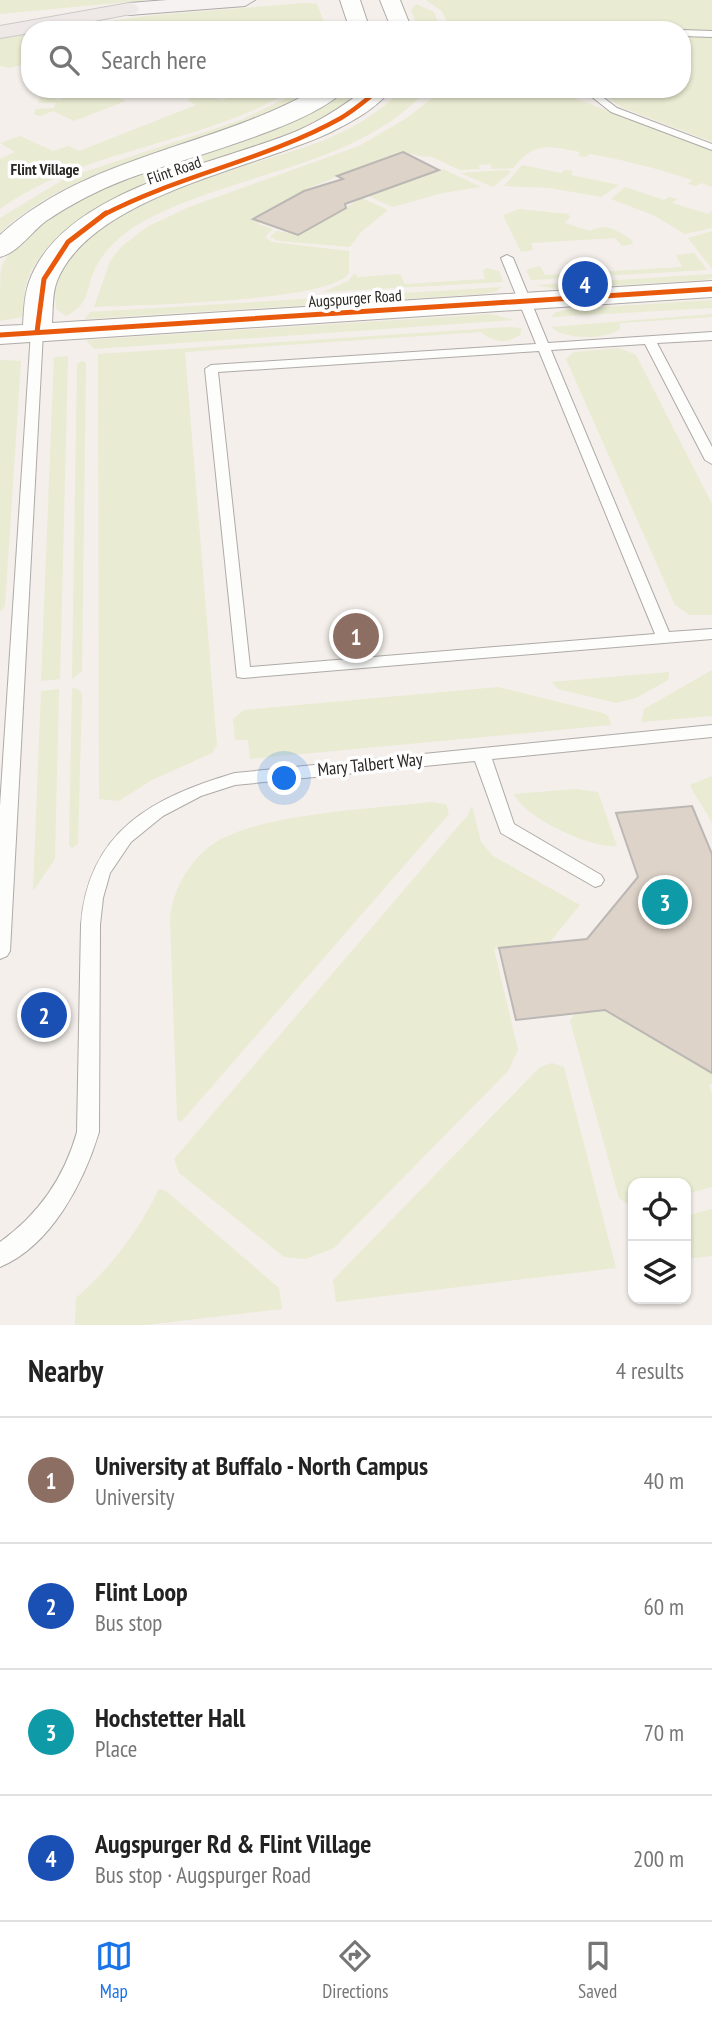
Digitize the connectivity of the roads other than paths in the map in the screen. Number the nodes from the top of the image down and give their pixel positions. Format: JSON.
{"nodes":[{"id":1,"x":245,"y":0,"type":"edge"},
{"id":2,"x":350,"y":0,"type":"edge"},
{"id":3,"x":390,"y":0,"type":"edge"},
{"id":4,"x":216,"y":1,"type":"edge"},
{"id":5,"x":129,"y":9,"type":"junction"},
{"id":6,"x":0,"y":18,"type":"edge"},
{"id":7,"x":62,"y":21,"type":"edge"},
{"id":8,"x":357,"y":21,"type":"edge"},
{"id":9,"x":398,"y":21,"type":"edge"},
{"id":10,"x":21,"y":28,"type":"edge"},
{"id":11,"x":0,"y":32,"type":"edge"},
{"id":12,"x":691,"y":33,"type":"edge"},
{"id":13,"x":712,"y":34,"type":"edge"},
{"id":14,"x":320,"y":98,"type":"edge"},
{"id":15,"x":368,"y":98,"type":"edge"},
{"id":16,"x":598,"y":98,"type":"edge"},
{"id":17,"x":712,"y":147,"type":"edge"},
{"id":18,"x":0,"y":249,"type":"edge"},
{"id":19,"x":508,"y":258,"type":"dead end"},
{"id":20,"x":712,"y":289,"type":"edge"},
{"id":21,"x":526,"y":301,"type":"junction"},
{"id":22,"x":37,"y":332,"type":"junction"},
{"id":23,"x":0,"y":335,"type":"edge"},
{"id":24,"x":712,"y":336,"type":"edge"},
{"id":25,"x":649,"y":340,"type":"junction"},
{"id":26,"x":542,"y":347,"type":"junction"},
{"id":27,"x":712,"y":460,"type":"edge"},
{"id":28,"x":712,"y":634,"type":"edge"},
{"id":29,"x":664,"y":638,"type":"junction"},
{"id":30,"x":712,"y":731,"type":"edge"},
{"id":31,"x":481,"y":753,"type":"junction"},
{"id":32,"x":595,"y":880,"type":"dead end"},
{"id":33,"x":0,"y":951,"type":"edge"},
{"id":34,"x":0,"y":1256,"type":"edge"}],
"edges":[{"from":1,"to":4,"type":"main road"},
{"from":2,"to":8,"type":"street"},
{"from":3,"to":9,"type":"street"},
{"from":4,"to":5,"type":"main road"},
{"from":5,"to":6,"type":"main road"},
{"from":5,"to":7,"type":"main road"},
{"from":10,"to":11,"type":"main road"},
{"from":12,"to":13,"type":"lane"},
{"from":14,"to":18,"type":"street","name":"Flint Road"},
{"from":15,"to":22,"type":"street","name":"Flint Road"},
{"from":16,"to":17,"type":"lane"},
{"from":19,"to":21,"type":"lane"},
{"from":20,"to":21,"type":"street","name":"Augspurger Road"},
{"from":21,"to":22,"type":"street","name":"Augspurger Road"},
{"from":21,"to":26,"type":"lane"},
{"from":22,"to":23,"type":"street","name":"Augspurger Road"},
{"from":22,"to":33,"type":"lane","name":"Flint Road"},
{"from":24,"to":25,"type":"lane"},
{"from":25,"to":26,"type":"lane"},
{"from":25,"to":27,"type":"lane"},
{"from":26,"to":29,"type":"lane"},
{"from":26,"to":29,"type":"lane"},
{"from":28,"to":29,"type":"lane"},
{"from":30,"to":31,"type":"lane","name":"Mary Talbert Way"},
{"from":31,"to":32,"type":"lane"},
{"from":31,"to":34,"type":"lane","name":"Mary Talbert Way"}]}
